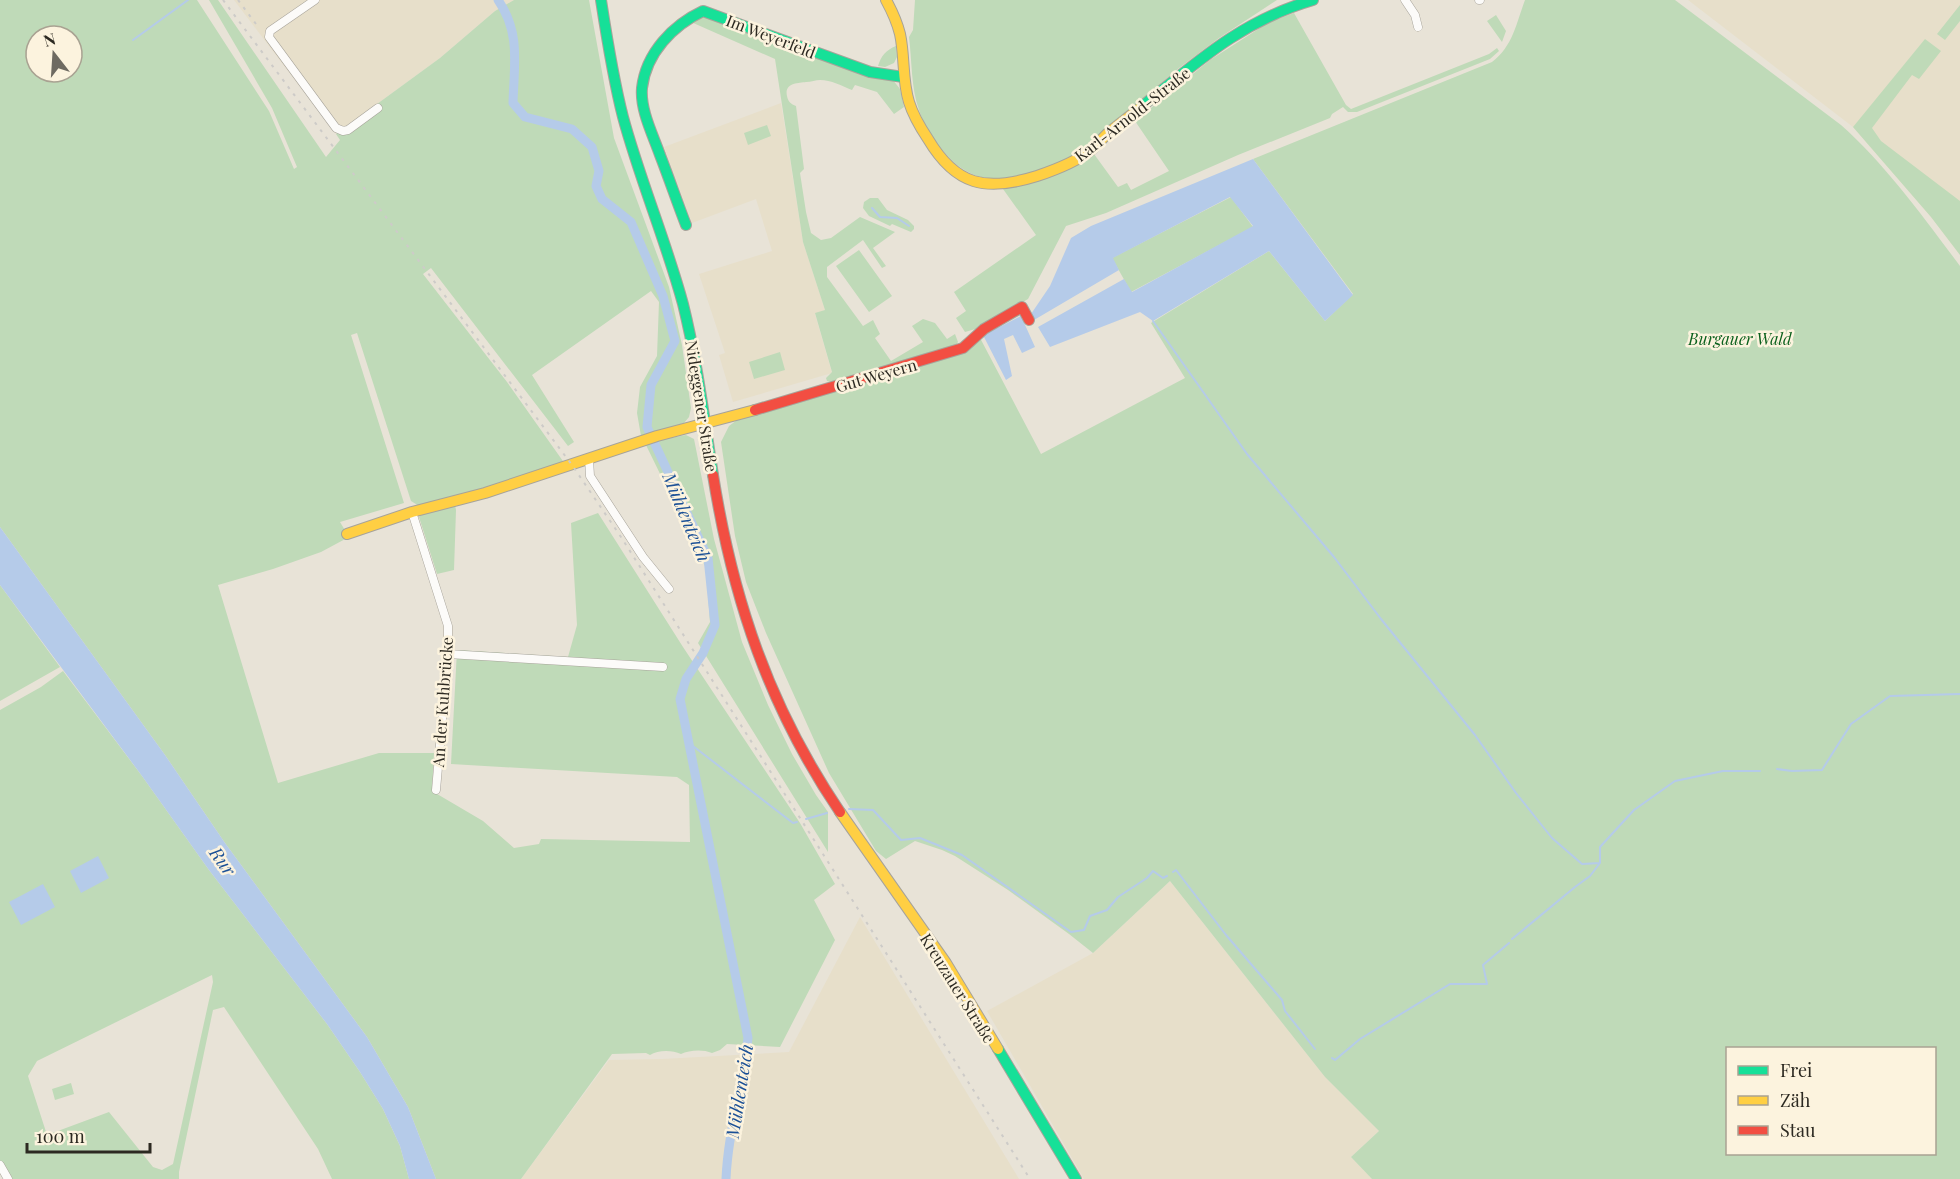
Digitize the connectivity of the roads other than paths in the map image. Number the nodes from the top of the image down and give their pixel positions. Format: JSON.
{"nodes":[{"id":1,"x":315,"y":0,"type":"edge"},
{"id":2,"x":601,"y":0,"type":"edge"},
{"id":3,"x":886,"y":0,"type":"edge"},
{"id":4,"x":1313,"y":0,"type":"edge"},
{"id":5,"x":1405,"y":0,"type":"edge"},
{"id":6,"x":1418,"y":27,"type":"dead end"},
{"id":7,"x":903,"y":77,"type":"junction"},
{"id":8,"x":378,"y":108,"type":"dead end"},
{"id":9,"x":686,"y":225,"type":"dead end"},
{"id":10,"x":1029,"y":320,"type":"dead end"},
{"id":11,"x":706,"y":424,"type":"junction"},
{"id":12,"x":589,"y":459,"type":"junction"},
{"id":13,"x":412,"y":512,"type":"junction"},
{"id":14,"x":347,"y":534,"type":"dead end"},
{"id":15,"x":669,"y":589,"type":"dead end"},
{"id":16,"x":448,"y":654,"type":"junction"},
{"id":17,"x":663,"y":667,"type":"dead end"},
{"id":18,"x":436,"y":790,"type":"dead end"},
{"id":19,"x":832,"y":801,"type":"joint"},
{"id":20,"x":0,"y":1165,"type":"edge"},
{"id":21,"x":8,"y":1179,"type":"edge"},
{"id":22,"x":1076,"y":1179,"type":"edge"}],
"edges":[{"from":1,"to":8,"type":"street"},
{"from":2,"to":11,"type":"street","name":"Nideggener Straße"},
{"from":3,"to":7,"type":"street","name":"Karl-Arnold-Straße"},
{"from":4,"to":7,"type":"street","name":"Karl-Arnold-Straße"},
{"from":5,"to":6,"type":"street"},
{"from":7,"to":9,"type":"street","name":"Im Weyerfeld"},
{"from":10,"to":11,"type":"street","name":"Gut Weyern"},
{"from":11,"to":12,"type":"street"},
{"from":11,"to":19,"type":"street","name":"Nideggener Straße"},
{"from":12,"to":13,"type":"street"},
{"from":12,"to":15,"type":"street"},
{"from":13,"to":14,"type":"street"},
{"from":13,"to":16,"type":"street","name":"An der Kuhbrücke"},
{"from":16,"to":17,"type":"street"},
{"from":16,"to":18,"type":"street","name":"An der Kuhbrücke"},
{"from":19,"to":22,"type":"street","name":"Kreuzauer Straße"},
{"from":20,"to":21,"type":"street"}]}
